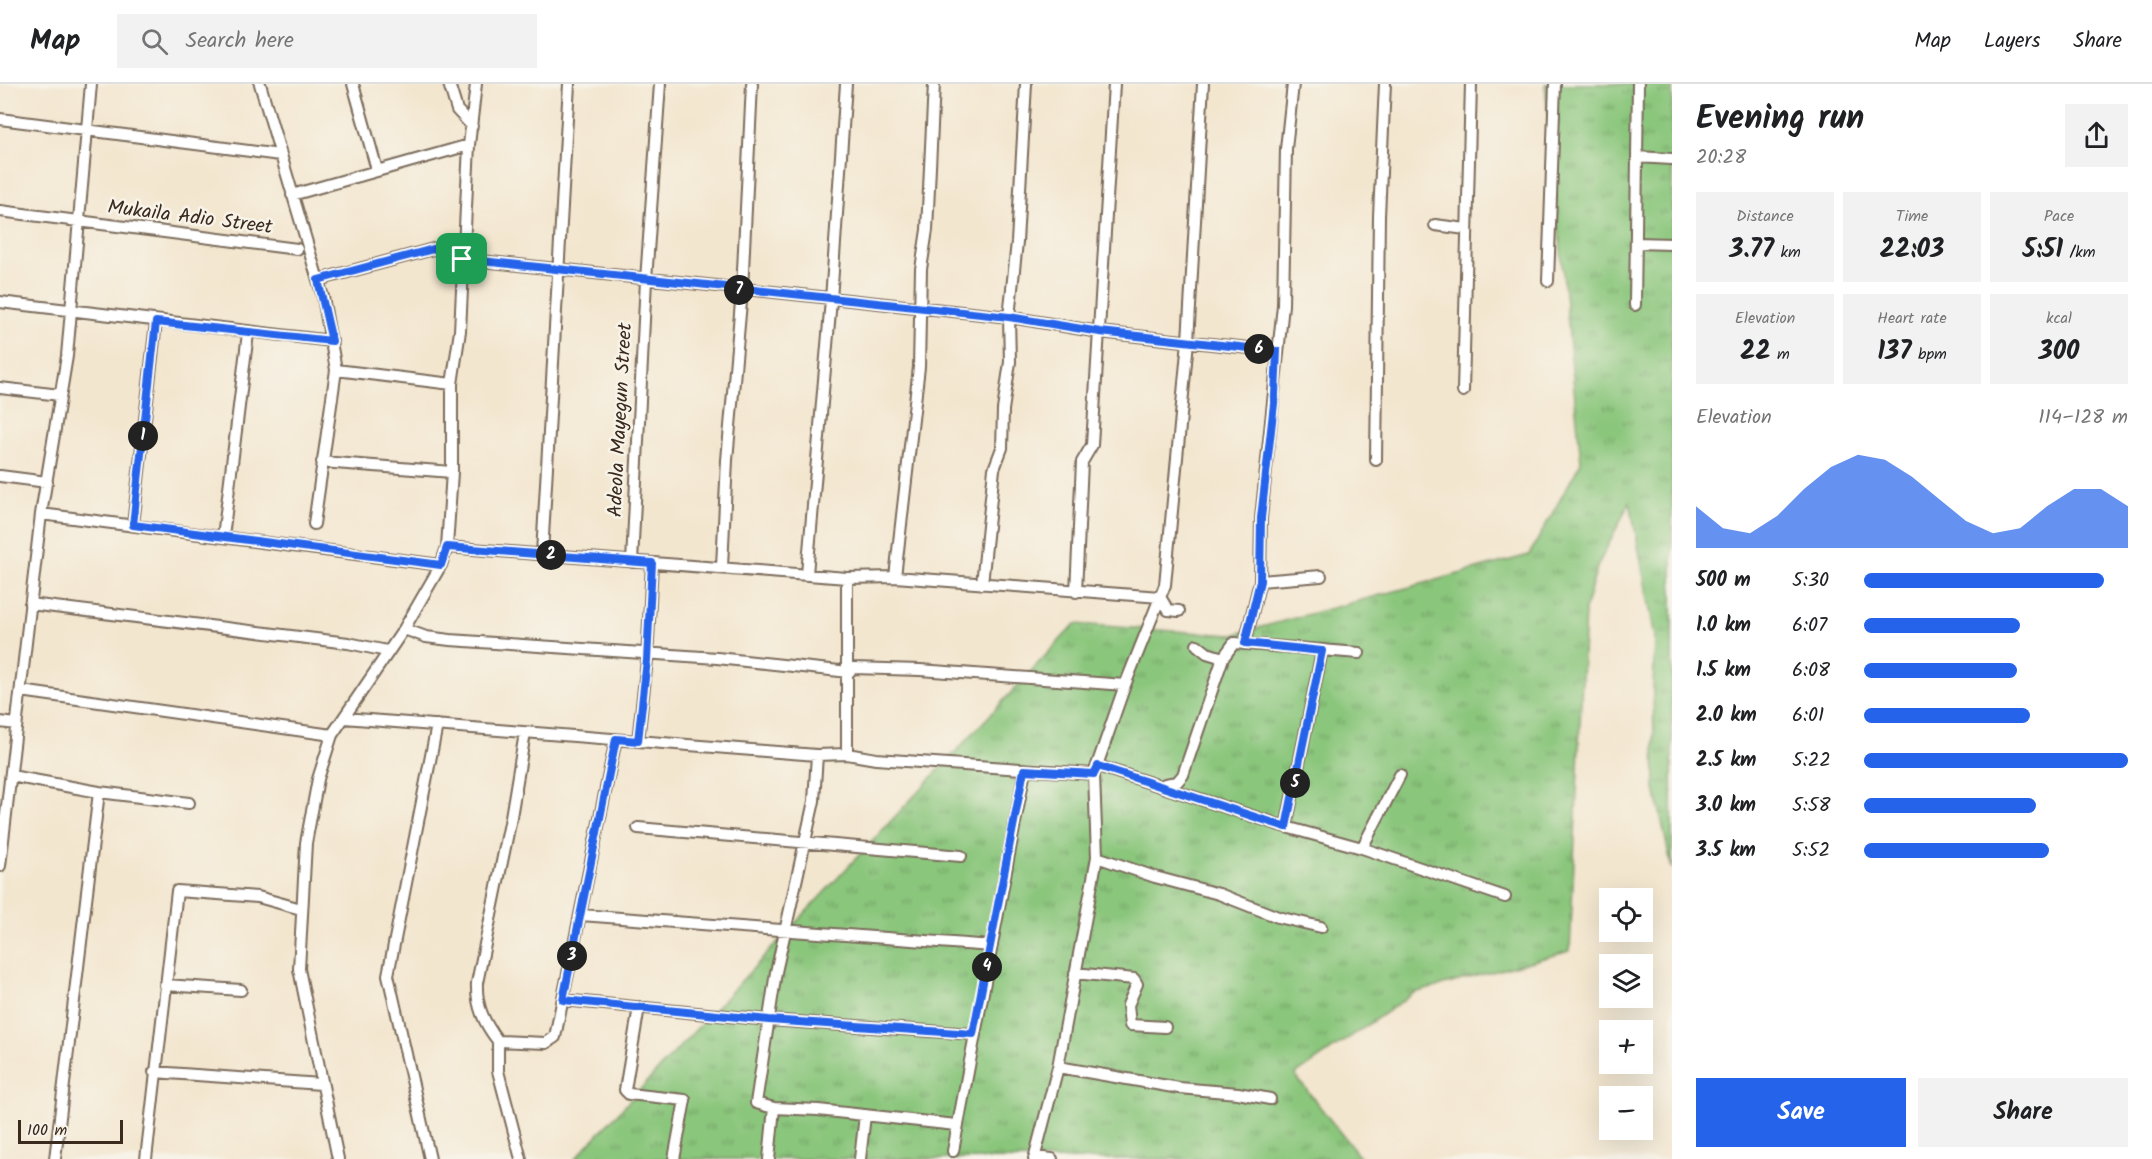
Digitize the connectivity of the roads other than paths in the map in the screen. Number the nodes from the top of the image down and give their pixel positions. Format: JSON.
{"nodes":[{"id":1,"x":91,"y":84,"type":"edge"},
{"id":2,"x":260,"y":84,"type":"edge"},
{"id":3,"x":353,"y":84,"type":"edge"},
{"id":4,"x":449,"y":84,"type":"edge"},
{"id":5,"x":476,"y":84,"type":"edge"},
{"id":6,"x":569,"y":84,"type":"edge"},
{"id":7,"x":660,"y":84,"type":"edge"},
{"id":8,"x":752,"y":84,"type":"edge"},
{"id":9,"x":846,"y":84,"type":"edge"},
{"id":10,"x":934,"y":84,"type":"edge"},
{"id":11,"x":1026,"y":84,"type":"edge"},
{"id":12,"x":1114,"y":84,"type":"edge"},
{"id":13,"x":1203,"y":84,"type":"edge"},
{"id":14,"x":1293,"y":84,"type":"edge"},
{"id":15,"x":1385,"y":84,"type":"edge"},
{"id":16,"x":1471,"y":84,"type":"edge"},
{"id":17,"x":1556,"y":84,"type":"edge"},
{"id":18,"x":1638,"y":84,"type":"edge"},
{"id":19,"x":0,"y":118,"type":"edge"},
{"id":20,"x":472,"y":126,"type":"junction"},
{"id":21,"x":86,"y":130,"type":"junction"},
{"id":22,"x":469,"y":145,"type":"junction"},
{"id":23,"x":280,"y":155,"type":"junction"},
{"id":24,"x":1637,"y":157,"type":"junction"},
{"id":25,"x":1672,"y":159,"type":"edge"},
{"id":26,"x":377,"y":170,"type":"junction"},
{"id":27,"x":292,"y":195,"type":"junction"},
{"id":28,"x":0,"y":211,"type":"edge"},
{"id":29,"x":78,"y":222,"type":"junction"},
{"id":30,"x":1435,"y":225,"type":"dead end"},
{"id":31,"x":1466,"y":229,"type":"junction"},
{"id":32,"x":463,"y":241,"type":"junction"},
{"id":33,"x":1636,"y":243,"type":"junction"},
{"id":34,"x":1672,"y":244,"type":"edge"},
{"id":35,"x":297,"y":249,"type":"dead end"},
{"id":36,"x":462,"y":259,"type":"junction"},
{"id":37,"x":558,"y":269,"type":"junction"},
{"id":38,"x":318,"y":280,"type":"junction"},
{"id":39,"x":646,"y":280,"type":"junction"},
{"id":40,"x":1548,"y":281,"type":"dead end"},
{"id":41,"x":742,"y":291,"type":"junction"},
{"id":42,"x":831,"y":300,"type":"junction"},
{"id":43,"x":0,"y":302,"type":"edge"},
{"id":44,"x":1635,"y":305,"type":"dead end"},
{"id":45,"x":922,"y":309,"type":"junction"},
{"id":46,"x":71,"y":310,"type":"junction"},
{"id":47,"x":1009,"y":317,"type":"junction"},
{"id":48,"x":156,"y":322,"type":"junction"},
{"id":49,"x":1100,"y":332,"type":"junction"},
{"id":50,"x":248,"y":333,"type":"junction"},
{"id":51,"x":332,"y":341,"type":"junction"},
{"id":52,"x":1188,"y":341,"type":"junction"},
{"id":53,"x":1277,"y":351,"type":"junction"},
{"id":54,"x":336,"y":370,"type":"junction"},
{"id":55,"x":452,"y":384,"type":"junction"},
{"id":56,"x":0,"y":388,"type":"edge"},
{"id":57,"x":1463,"y":392,"type":"dead end"},
{"id":58,"x":60,"y":395,"type":"junction"},
{"id":59,"x":1376,"y":460,"type":"dead end"},
{"id":60,"x":322,"y":462,"type":"junction"},
{"id":61,"x":452,"y":472,"type":"junction"},
{"id":62,"x":0,"y":476,"type":"edge"},
{"id":63,"x":47,"y":482,"type":"junction"},
{"id":64,"x":41,"y":514,"type":"junction"},
{"id":65,"x":314,"y":524,"type":"dead end"},
{"id":66,"x":133,"y":525,"type":"junction"},
{"id":67,"x":223,"y":537,"type":"junction"},
{"id":68,"x":447,"y":547,"type":"junction"},
{"id":69,"x":542,"y":554,"type":"junction"},
{"id":70,"x":632,"y":562,"type":"junction"},
{"id":71,"x":652,"y":563,"type":"junction"},
{"id":72,"x":441,"y":565,"type":"junction"},
{"id":73,"x":723,"y":567,"type":"junction"},
{"id":74,"x":807,"y":574,"type":"junction"},
{"id":75,"x":1321,"y":576,"type":"dead end"},
{"id":76,"x":847,"y":578,"type":"junction"},
{"id":77,"x":895,"y":578,"type":"junction"},
{"id":78,"x":1260,"y":581,"type":"junction"},
{"id":79,"x":982,"y":584,"type":"junction"},
{"id":80,"x":1076,"y":592,"type":"junction"},
{"id":81,"x":1160,"y":597,"type":"junction"},
{"id":82,"x":30,"y":604,"type":"junction"},
{"id":83,"x":1179,"y":611,"type":"dead end"},
{"id":84,"x":404,"y":629,"type":"junction"},
{"id":85,"x":1245,"y":643,"type":"junction"},
{"id":86,"x":1197,"y":645,"type":"dead end"},
{"id":87,"x":387,"y":651,"type":"junction"},
{"id":88,"x":1322,"y":651,"type":"junction"},
{"id":89,"x":1359,"y":653,"type":"dead end"},
{"id":90,"x":647,"y":654,"type":"junction"},
{"id":91,"x":1223,"y":658,"type":"junction"},
{"id":92,"x":849,"y":672,"type":"junction"},
{"id":93,"x":1125,"y":685,"type":"junction"},
{"id":94,"x":21,"y":691,"type":"junction"},
{"id":95,"x":344,"y":718,"type":"junction"},
{"id":96,"x":0,"y":722,"type":"edge"},
{"id":97,"x":16,"y":724,"type":"junction"},
{"id":98,"x":437,"y":725,"type":"junction"},
{"id":99,"x":525,"y":733,"type":"junction"},
{"id":100,"x":332,"y":735,"type":"junction"},
{"id":101,"x":616,"y":739,"type":"junction"},
{"id":102,"x":638,"y":741,"type":"junction"},
{"id":103,"x":847,"y":754,"type":"junction"},
{"id":104,"x":817,"y":756,"type":"junction"},
{"id":105,"x":1024,"y":770,"type":"junction"},
{"id":106,"x":1096,"y":770,"type":"junction"},
{"id":107,"x":1400,"y":775,"type":"dead end"},
{"id":108,"x":11,"y":776,"type":"junction"},
{"id":109,"x":1162,"y":785,"type":"junction"},
{"id":110,"x":99,"y":792,"type":"junction"},
{"id":111,"x":189,"y":803,"type":"dead end"},
{"id":112,"x":1286,"y":827,"type":"junction"},
{"id":113,"x":638,"y":828,"type":"dead end"},
{"id":114,"x":806,"y":842,"type":"junction"},
{"id":115,"x":1362,"y":848,"type":"junction"},
{"id":116,"x":961,"y":856,"type":"dead end"},
{"id":117,"x":1097,"y":857,"type":"junction"},
{"id":118,"x":0,"y":866,"type":"edge"},
{"id":119,"x":1505,"y":897,"type":"dead end"},
{"id":120,"x":301,"y":909,"type":"junction"},
{"id":121,"x":581,"y":915,"type":"junction"},
{"id":122,"x":1321,"y":927,"type":"dead end"},
{"id":123,"x":786,"y":929,"type":"junction"},
{"id":124,"x":992,"y":946,"type":"junction"},
{"id":125,"x":1075,"y":973,"type":"junction"},
{"id":126,"x":165,"y":985,"type":"junction"},
{"id":127,"x":241,"y":990,"type":"dead end"},
{"id":128,"x":563,"y":1000,"type":"junction"},
{"id":129,"x":639,"y":1007,"type":"junction"},
{"id":130,"x":769,"y":1020,"type":"junction"},
{"id":131,"x":1165,"y":1027,"type":"dead end"},
{"id":132,"x":973,"y":1034,"type":"junction"},
{"id":133,"x":498,"y":1041,"type":"junction"},
{"id":134,"x":1058,"y":1067,"type":"junction"},
{"id":135,"x":154,"y":1072,"type":"junction"},
{"id":136,"x":321,"y":1084,"type":"junction"},
{"id":137,"x":1270,"y":1099,"type":"dead end"},
{"id":138,"x":774,"y":1108,"type":"junction"},
{"id":139,"x":866,"y":1115,"type":"junction"},
{"id":140,"x":957,"y":1125,"type":"junction"},
{"id":141,"x":953,"y":1151,"type":"dead end"},
{"id":142,"x":1034,"y":1158,"type":"edge"},
{"id":143,"x":55,"y":1159,"type":"edge"},
{"id":144,"x":147,"y":1159,"type":"edge"},
{"id":145,"x":338,"y":1159,"type":"edge"},
{"id":146,"x":430,"y":1159,"type":"edge"},
{"id":147,"x":521,"y":1159,"type":"edge"},
{"id":148,"x":674,"y":1159,"type":"edge"},
{"id":149,"x":769,"y":1159,"type":"edge"},
{"id":150,"x":860,"y":1159,"type":"edge"},
{"id":151,"x":1052,"y":1159,"type":"edge"}],
"edges":[{"from":1,"to":21,"type":"street"},
{"from":2,"to":23,"type":"street"},
{"from":3,"to":26,"type":"street"},
{"from":4,"to":20,"type":"street"},
{"from":5,"to":20,"type":"street"},
{"from":6,"to":37,"type":"street"},
{"from":7,"to":39,"type":"street","name":"Adeola Mayegun Street"},
{"from":8,"to":41,"type":"street"},
{"from":9,"to":42,"type":"street"},
{"from":10,"to":45,"type":"street"},
{"from":11,"to":47,"type":"street"},
{"from":12,"to":49,"type":"street"},
{"from":13,"to":52,"type":"street"},
{"from":14,"to":53,"type":"street"},
{"from":15,"to":59,"type":"street"},
{"from":16,"to":31,"type":"street"},
{"from":17,"to":40,"type":"street"},
{"from":18,"to":24,"type":"street"},
{"from":19,"to":21,"type":"street"},
{"from":20,"to":22,"type":"street"},
{"from":21,"to":23,"type":"street"},
{"from":21,"to":29,"type":"street"},
{"from":22,"to":26,"type":"street"},
{"from":22,"to":32,"type":"street"},
{"from":23,"to":27,"type":"street"},
{"from":24,"to":25,"type":"street"},
{"from":24,"to":33,"type":"street"},
{"from":26,"to":27,"type":"street"},
{"from":27,"to":38,"type":"street"},
{"from":28,"to":29,"type":"street","name":"Mukaila Adio Street"},
{"from":29,"to":35,"type":"street","name":"Mukaila Adio Street"},
{"from":29,"to":46,"type":"street"},
{"from":30,"to":31,"type":"street"},
{"from":31,"to":57,"type":"street"},
{"from":32,"to":36,"type":"street"},
{"from":32,"to":38,"type":"street"},
{"from":33,"to":34,"type":"street"},
{"from":33,"to":44,"type":"street"},
{"from":36,"to":37,"type":"street"},
{"from":36,"to":55,"type":"street"},
{"from":37,"to":39,"type":"street"},
{"from":37,"to":69,"type":"street"},
{"from":38,"to":51,"type":"street"},
{"from":39,"to":41,"type":"street"},
{"from":39,"to":70,"type":"street","name":"Adeola Mayegun Street"},
{"from":41,"to":42,"type":"street"},
{"from":41,"to":73,"type":"street"},
{"from":42,"to":45,"type":"street"},
{"from":42,"to":74,"type":"street"},
{"from":43,"to":46,"type":"street"},
{"from":45,"to":47,"type":"street"},
{"from":45,"to":77,"type":"street"},
{"from":46,"to":48,"type":"street"},
{"from":46,"to":58,"type":"street"},
{"from":47,"to":49,"type":"street"},
{"from":47,"to":79,"type":"street"},
{"from":48,"to":50,"type":"street"},
{"from":48,"to":66,"type":"street"},
{"from":49,"to":52,"type":"street"},
{"from":49,"to":80,"type":"street"},
{"from":50,"to":51,"type":"street"},
{"from":50,"to":67,"type":"street"},
{"from":51,"to":54,"type":"street"},
{"from":52,"to":53,"type":"street"},
{"from":52,"to":81,"type":"street"},
{"from":53,"to":78,"type":"street"},
{"from":54,"to":55,"type":"street"},
{"from":54,"to":60,"type":"street"},
{"from":55,"to":61,"type":"street"},
{"from":56,"to":58,"type":"street"},
{"from":58,"to":63,"type":"street"},
{"from":60,"to":61,"type":"street"},
{"from":60,"to":65,"type":"street"},
{"from":61,"to":68,"type":"street"},
{"from":62,"to":63,"type":"street"},
{"from":63,"to":64,"type":"street"},
{"from":64,"to":66,"type":"street"},
{"from":64,"to":82,"type":"street"},
{"from":66,"to":67,"type":"street"},
{"from":67,"to":72,"type":"street"},
{"from":68,"to":69,"type":"street"},
{"from":68,"to":72,"type":"street"},
{"from":69,"to":70,"type":"street"},
{"from":70,"to":71,"type":"street"},
{"from":71,"to":73,"type":"street"},
{"from":71,"to":90,"type":"street"},
{"from":72,"to":84,"type":"street"},
{"from":73,"to":74,"type":"street"},
{"from":74,"to":76,"type":"street"},
{"from":75,"to":78,"type":"street"},
{"from":76,"to":77,"type":"street"},
{"from":76,"to":92,"type":"street"},
{"from":77,"to":79,"type":"street"},
{"from":78,"to":85,"type":"street"},
{"from":79,"to":80,"type":"street"},
{"from":80,"to":81,"type":"street"},
{"from":81,"to":83,"type":"street"},
{"from":81,"to":93,"type":"street"},
{"from":82,"to":87,"type":"street"},
{"from":82,"to":94,"type":"street"},
{"from":84,"to":87,"type":"street"},
{"from":84,"to":90,"type":"street"},
{"from":85,"to":88,"type":"street"},
{"from":85,"to":91,"type":"street"},
{"from":86,"to":91,"type":"street"},
{"from":87,"to":95,"type":"street"},
{"from":88,"to":89,"type":"street"},
{"from":88,"to":112,"type":"street"},
{"from":90,"to":92,"type":"street"},
{"from":90,"to":102,"type":"street"},
{"from":91,"to":109,"type":"street"},
{"from":92,"to":93,"type":"street"},
{"from":92,"to":103,"type":"street"},
{"from":93,"to":106,"type":"street"},
{"from":94,"to":97,"type":"street"},
{"from":94,"to":100,"type":"street"},
{"from":95,"to":98,"type":"street"},
{"from":95,"to":100,"type":"street"},
{"from":96,"to":97,"type":"street"},
{"from":97,"to":108,"type":"street"},
{"from":98,"to":99,"type":"street"},
{"from":98,"to":146,"type":"street"},
{"from":99,"to":101,"type":"street"},
{"from":99,"to":133,"type":"street"},
{"from":100,"to":120,"type":"street"},
{"from":101,"to":102,"type":"street"},
{"from":101,"to":121,"type":"street"},
{"from":102,"to":104,"type":"street"},
{"from":103,"to":104,"type":"street"},
{"from":103,"to":105,"type":"street"},
{"from":104,"to":114,"type":"street"},
{"from":105,"to":106,"type":"street"},
{"from":105,"to":124,"type":"street"},
{"from":106,"to":109,"type":"street"},
{"from":106,"to":117,"type":"street"},
{"from":107,"to":115,"type":"street"},
{"from":108,"to":110,"type":"street"},
{"from":108,"to":118,"type":"street"},
{"from":109,"to":112,"type":"street"},
{"from":110,"to":111,"type":"street"},
{"from":110,"to":143,"type":"street"},
{"from":112,"to":115,"type":"street"},
{"from":113,"to":114,"type":"street"},
{"from":114,"to":116,"type":"street"},
{"from":114,"to":123,"type":"street"},
{"from":115,"to":119,"type":"street"},
{"from":117,"to":122,"type":"street"},
{"from":117,"to":125,"type":"street"},
{"from":120,"to":126,"type":"street"},
{"from":120,"to":136,"type":"street"},
{"from":121,"to":123,"type":"street"},
{"from":121,"to":128,"type":"street"},
{"from":123,"to":124,"type":"street"},
{"from":123,"to":130,"type":"street"},
{"from":124,"to":132,"type":"street"},
{"from":125,"to":131,"type":"street"},
{"from":125,"to":134,"type":"street"},
{"from":126,"to":127,"type":"street"},
{"from":126,"to":135,"type":"street"},
{"from":128,"to":129,"type":"street"},
{"from":128,"to":133,"type":"street"},
{"from":129,"to":130,"type":"street"},
{"from":129,"to":148,"type":"street"},
{"from":130,"to":132,"type":"street"},
{"from":130,"to":138,"type":"street"},
{"from":132,"to":140,"type":"street"},
{"from":133,"to":147,"type":"street"},
{"from":134,"to":137,"type":"street"},
{"from":134,"to":142,"type":"street"},
{"from":135,"to":136,"type":"street"},
{"from":135,"to":144,"type":"street"},
{"from":136,"to":145,"type":"street"},
{"from":138,"to":139,"type":"street"},
{"from":138,"to":149,"type":"street"},
{"from":139,"to":140,"type":"street"},
{"from":139,"to":150,"type":"street"},
{"from":140,"to":141,"type":"street"},
{"from":142,"to":151,"type":"street"}]}
